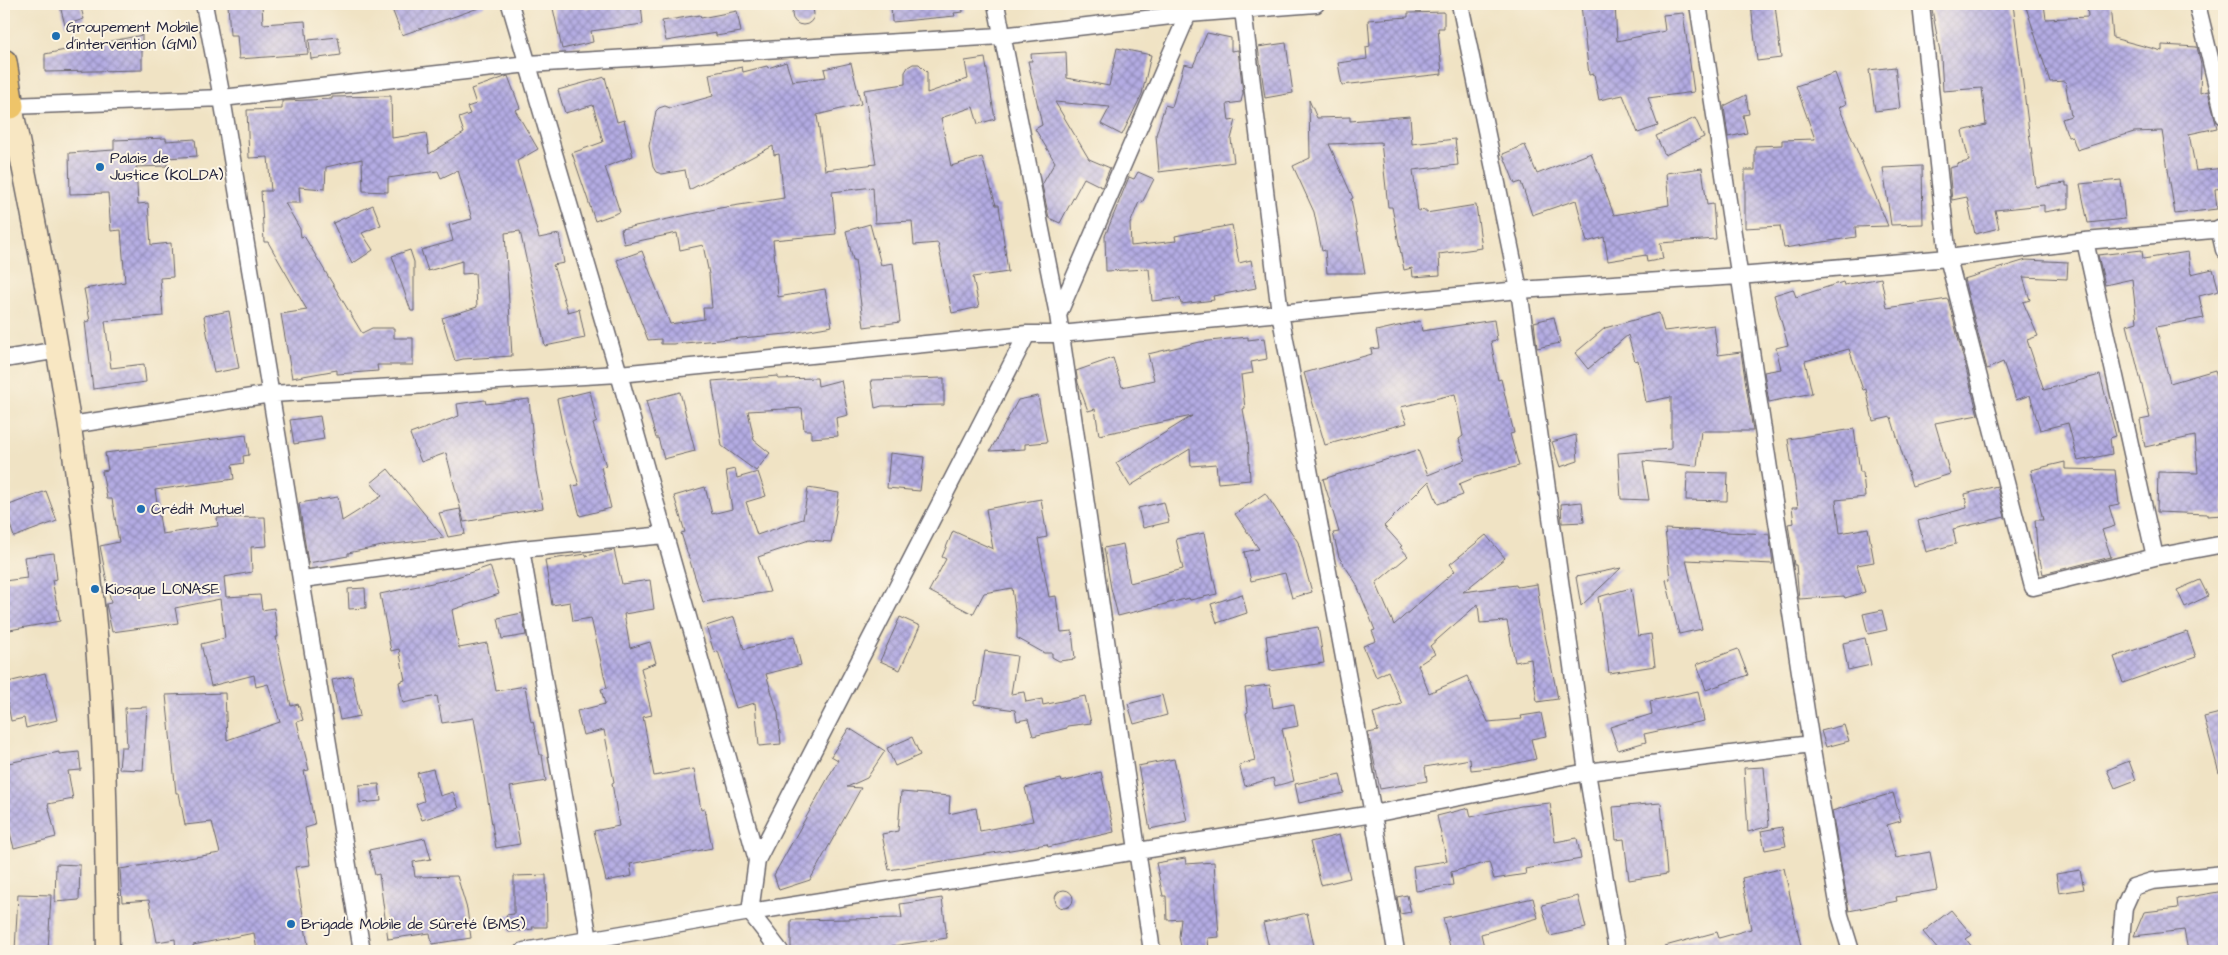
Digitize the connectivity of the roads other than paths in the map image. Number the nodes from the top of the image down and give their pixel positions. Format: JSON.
{"nodes":[{"id":1,"x":204,"y":4,"type":"edge"},
{"id":2,"x":510,"y":4,"type":"edge"},
{"id":3,"x":996,"y":4,"type":"edge"},
{"id":4,"x":1316,"y":4,"type":"edge"},
{"id":5,"x":1460,"y":4,"type":"edge"},
{"id":6,"x":1698,"y":4,"type":"edge"},
{"id":7,"x":1921,"y":4,"type":"edge"},
{"id":8,"x":2197,"y":4,"type":"edge"},
{"id":9,"x":1243,"y":10,"type":"junction"},
{"id":10,"x":1188,"y":14,"type":"junction"},
{"id":11,"x":1001,"y":36,"type":"junction"},
{"id":12,"x":4,"y":62,"type":"edge"},
{"id":13,"x":528,"y":64,"type":"junction"},
{"id":14,"x":222,"y":98,"type":"junction"},
{"id":15,"x":8,"y":106,"type":"edge"},
{"id":16,"x":2224,"y":116,"type":"edge"},
{"id":17,"x":2222,"y":229,"type":"edge"},
{"id":18,"x":2085,"y":241,"type":"junction"},
{"id":19,"x":2224,"y":250,"type":"edge"},
{"id":20,"x":1948,"y":258,"type":"junction"},
{"id":21,"x":1739,"y":276,"type":"junction"},
{"id":22,"x":1519,"y":290,"type":"junction"},
{"id":23,"x":1280,"y":313,"type":"junction"},
{"id":24,"x":1058,"y":315,"type":"junction"},
{"id":25,"x":1027,"y":334,"type":"junction"},
{"id":26,"x":1060,"y":334,"type":"junction"},
{"id":27,"x":59,"y":350,"type":"junction"},
{"id":28,"x":4,"y":359,"type":"edge"},
{"id":29,"x":619,"y":374,"type":"junction"},
{"id":30,"x":270,"y":394,"type":"junction"},
{"id":31,"x":71,"y":425,"type":"junction"},
{"id":32,"x":665,"y":535,"type":"junction"},
{"id":33,"x":2224,"y":544,"type":"edge"},
{"id":34,"x":521,"y":550,"type":"junction"},
{"id":35,"x":2155,"y":557,"type":"junction"},
{"id":36,"x":303,"y":579,"type":"junction"},
{"id":37,"x":1811,"y":744,"type":"junction"},
{"id":38,"x":1587,"y":772,"type":"junction"},
{"id":39,"x":1373,"y":814,"type":"junction"},
{"id":40,"x":1137,"y":850,"type":"junction"},
{"id":41,"x":757,"y":860,"type":"junction"},
{"id":42,"x":2224,"y":874,"type":"edge"},
{"id":43,"x":750,"y":912,"type":"junction"},
{"id":44,"x":590,"y":945,"type":"edge"},
{"id":45,"x":108,"y":951,"type":"edge"},
{"id":46,"x":362,"y":951,"type":"edge"},
{"id":47,"x":524,"y":951,"type":"edge"},
{"id":48,"x":780,"y":951,"type":"edge"},
{"id":49,"x":1152,"y":951,"type":"edge"},
{"id":50,"x":1396,"y":951,"type":"edge"},
{"id":51,"x":1617,"y":951,"type":"edge"},
{"id":52,"x":1851,"y":951,"type":"edge"},
{"id":53,"x":2120,"y":951,"type":"edge"}],
"edges":[{"from":1,"to":14,"type":"street"},
{"from":2,"to":13,"type":"street"},
{"from":3,"to":11,"type":"street"},
{"from":4,"to":9,"type":"street"},
{"from":5,"to":22,"type":"street"},
{"from":6,"to":21,"type":"street"},
{"from":7,"to":20,"type":"street"},
{"from":8,"to":16,"type":"street"},
{"from":9,"to":10,"type":"street"},
{"from":9,"to":23,"type":"street"},
{"from":10,"to":11,"type":"street"},
{"from":10,"to":24,"type":"street"},
{"from":11,"to":13,"type":"street"},
{"from":11,"to":24,"type":"street"},
{"from":12,"to":15,"type":"main road"},
{"from":13,"to":14,"type":"street"},
{"from":13,"to":29,"type":"street"},
{"from":14,"to":15,"type":"street"},
{"from":14,"to":30,"type":"street"},
{"from":15,"to":27,"type":"main road"},
{"from":17,"to":18,"type":"street"},
{"from":17,"to":19,"type":"street"},
{"from":18,"to":20,"type":"street"},
{"from":18,"to":35,"type":"street"},
{"from":20,"to":21,"type":"street"},
{"from":20,"to":35,"type":"street"},
{"from":21,"to":22,"type":"street"},
{"from":21,"to":37,"type":"street"},
{"from":22,"to":23,"type":"street"},
{"from":22,"to":38,"type":"street"},
{"from":23,"to":26,"type":"street"},
{"from":23,"to":39,"type":"street"},
{"from":24,"to":26,"type":"street"},
{"from":25,"to":26,"type":"street"},
{"from":25,"to":29,"type":"street"},
{"from":25,"to":41,"type":"street"},
{"from":26,"to":40,"type":"street"},
{"from":27,"to":28,"type":"street"},
{"from":27,"to":31,"type":"main road"},
{"from":29,"to":30,"type":"street"},
{"from":29,"to":32,"type":"street"},
{"from":30,"to":31,"type":"street"},
{"from":30,"to":36,"type":"street"},
{"from":31,"to":45,"type":"main road"},
{"from":32,"to":34,"type":"street"},
{"from":32,"to":41,"type":"street"},
{"from":33,"to":35,"type":"street"},
{"from":34,"to":36,"type":"street"},
{"from":34,"to":44,"type":"street"},
{"from":36,"to":46,"type":"street"},
{"from":37,"to":38,"type":"street"},
{"from":37,"to":52,"type":"street"},
{"from":38,"to":39,"type":"street"},
{"from":38,"to":51,"type":"street"},
{"from":39,"to":40,"type":"street"},
{"from":39,"to":50,"type":"street"},
{"from":40,"to":43,"type":"street"},
{"from":40,"to":49,"type":"street"},
{"from":41,"to":43,"type":"street"},
{"from":42,"to":53,"type":"street"},
{"from":43,"to":44,"type":"street"},
{"from":43,"to":48,"type":"street"},
{"from":44,"to":47,"type":"street"}]}
